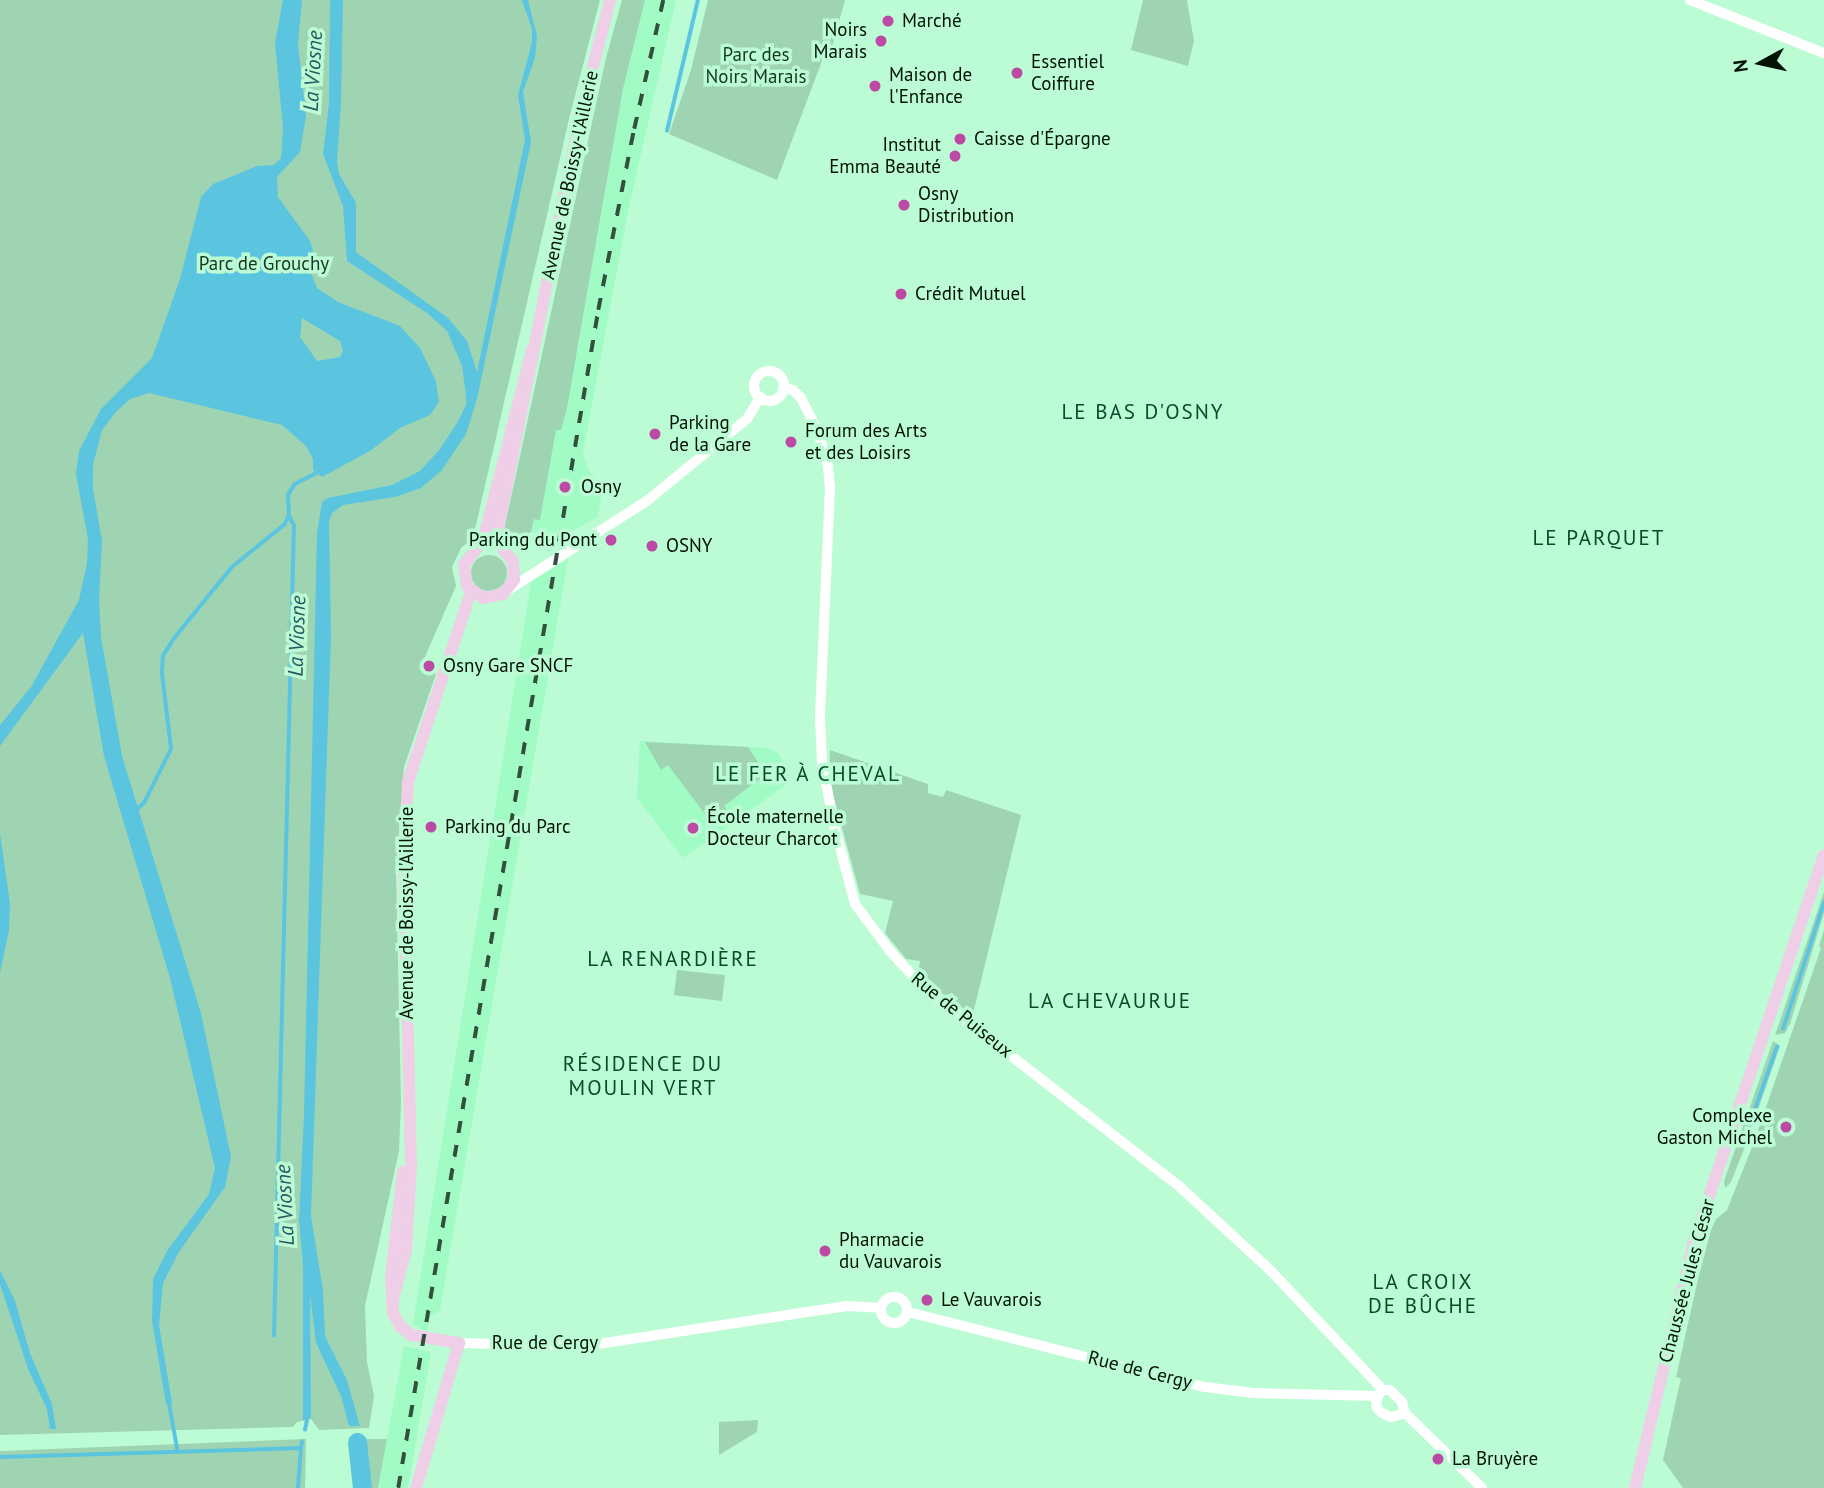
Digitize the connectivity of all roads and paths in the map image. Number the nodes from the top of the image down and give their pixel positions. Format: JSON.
{"nodes":[{"id":1,"x":610,"y":0,"type":"edge"},
{"id":2,"x":1690,"y":0,"type":"edge"},
{"id":3,"x":1824,"y":53,"type":"edge"},
{"id":4,"x":532,"y":350,"type":"junction"},
{"id":5,"x":783,"y":388,"type":"junction"},
{"id":6,"x":760,"y":397,"type":"junction"},
{"id":7,"x":477,"y":549,"type":"junction"},
{"id":8,"x":504,"y":551,"type":"junction"},
{"id":9,"x":514,"y":568,"type":"junction"},
{"id":10,"x":539,"y":568,"type":"junction"},
{"id":11,"x":508,"y":590,"type":"junction"},
{"id":12,"x":471,"y":592,"type":"junction"},
{"id":13,"x":1824,"y":855,"type":"edge"},
{"id":14,"x":880,"y":1308,"type":"junction"},
{"id":15,"x":908,"y":1311,"type":"junction"},
{"id":16,"x":459,"y":1343,"type":"junction"},
{"id":17,"x":1380,"y":1393,"type":"junction"},
{"id":18,"x":1405,"y":1413,"type":"junction"},
{"id":19,"x":1640,"y":1472,"type":"junction"},
{"id":20,"x":416,"y":1488,"type":"edge"},
{"id":21,"x":1482,"y":1488,"type":"edge"},
{"id":22,"x":1635,"y":1488,"type":"edge"},
{"id":23,"x":1643,"y":1488,"type":"edge"}],
"edges":[{"from":1,"to":4,"type":"main road","name":"Avenue de Boissy-l'Aillerie"},
{"from":2,"to":3,"type":"street"},
{"from":4,"to":7,"type":"main road"},
{"from":4,"to":8,"type":"main road"},
{"from":5,"to":6,"type":"street"},
{"from":5,"to":6,"type":"street"},
{"from":5,"to":17,"type":"street","name":"Rue de Puiseux"},
{"from":6,"to":10,"type":"street"},
{"from":7,"to":8,"type":"main road"},
{"from":7,"to":12,"type":"main road"},
{"from":8,"to":9,"type":"main road"},
{"from":9,"to":10,"type":"street"},
{"from":9,"to":11,"type":"main road"},
{"from":10,"to":11,"type":"street"},
{"from":11,"to":12,"type":"main road"},
{"from":12,"to":16,"type":"main road","name":"Avenue de Boissy-l'Aillerie"},
{"from":13,"to":19,"type":"main road","name":"Chaussée Jules César"},
{"from":14,"to":15,"type":"street"},
{"from":14,"to":15,"type":"street"},
{"from":14,"to":16,"type":"street","name":"Rue de Cergy"},
{"from":15,"to":17,"type":"street","name":"Rue de Cergy"},
{"from":16,"to":20,"type":"main road"},
{"from":17,"to":18,"type":"street"},
{"from":17,"to":18,"type":"street"},
{"from":18,"to":21,"type":"street"},
{"from":19,"to":22,"type":"main road","name":"Chaussée Jules César"},
{"from":19,"to":23,"type":"main road","name":"Chaussée Jules César"}]}
